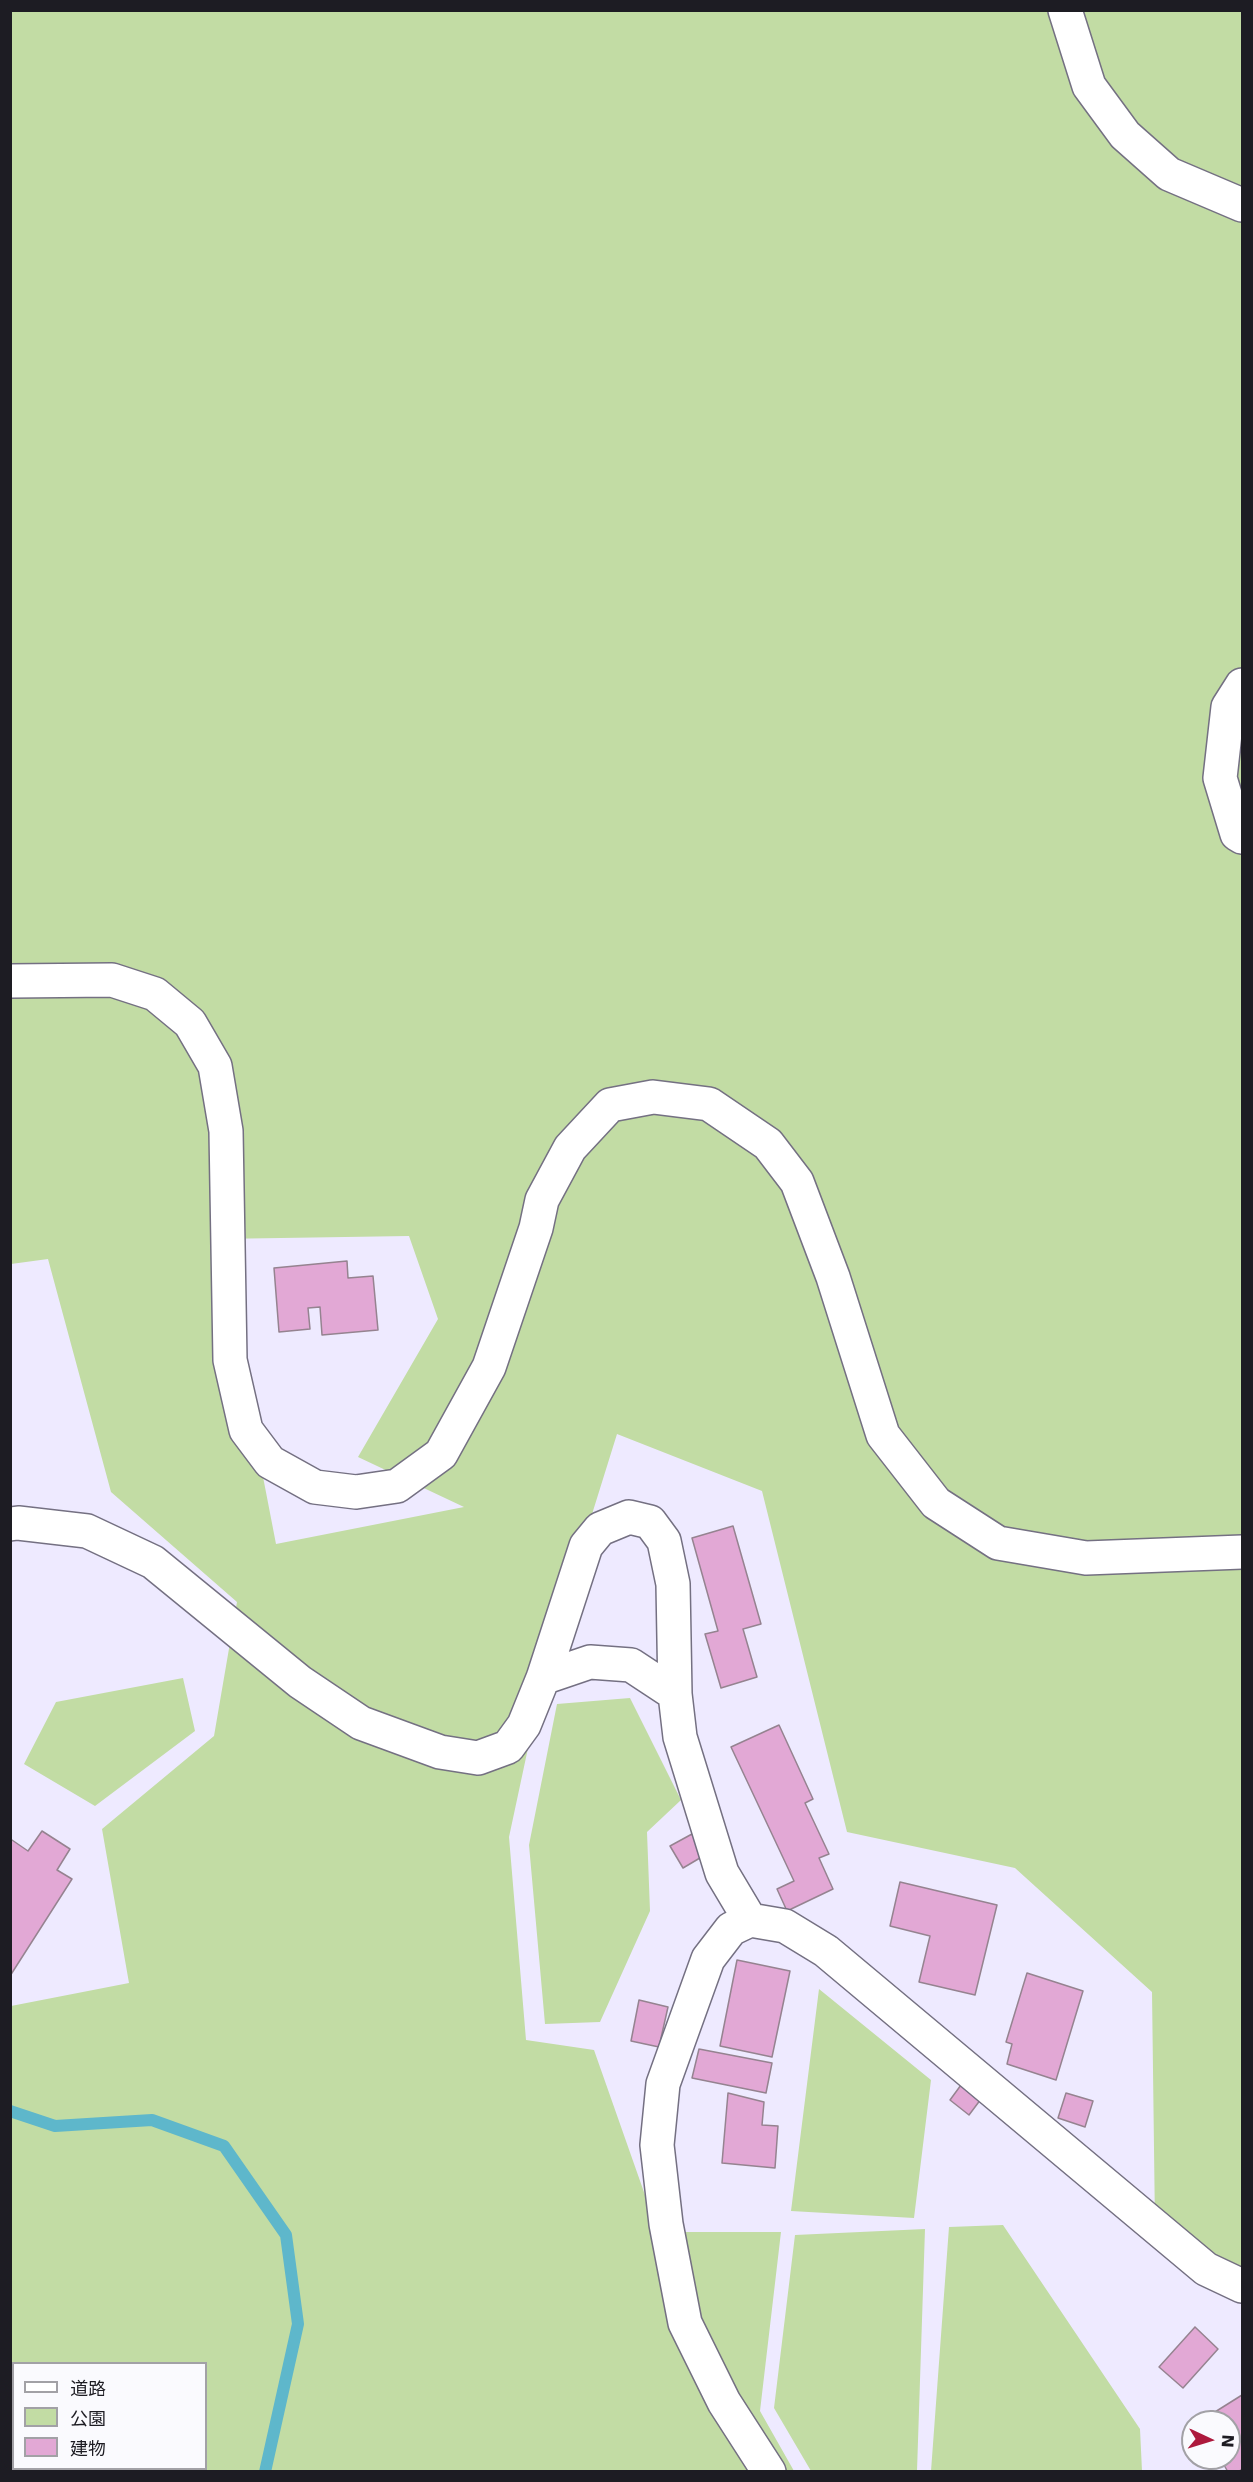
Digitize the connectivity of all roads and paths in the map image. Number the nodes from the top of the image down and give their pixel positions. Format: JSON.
{"nodes":[{"id":1,"x":1065,"y":10,"type":"edge"},
{"id":2,"x":1242,"y":205,"type":"edge"},
{"id":3,"x":1242,"y":685,"type":"edge"},
{"id":4,"x":1242,"y":837,"type":"edge"},
{"id":5,"x":10,"y":981,"type":"edge"},
{"id":6,"x":10,"y":1524,"type":"edge"},
{"id":7,"x":1242,"y":1552,"type":"edge"},
{"id":8,"x":543,"y":1678,"type":"junction"},
{"id":9,"x":675,"y":1694,"type":"junction"},
{"id":10,"x":750,"y":1920,"type":"junction"},
{"id":11,"x":1242,"y":2286,"type":"edge"},
{"id":12,"x":769,"y":2472,"type":"edge"}],
"edges":[{"from":1,"to":2,"type":"street"},
{"from":3,"to":4,"type":"street"},
{"from":5,"to":7,"type":"street"},
{"from":6,"to":8,"type":"street"},
{"from":8,"to":9,"type":"street"},
{"from":8,"to":9,"type":"street"},
{"from":9,"to":10,"type":"street"},
{"from":10,"to":11,"type":"street"},
{"from":10,"to":12,"type":"street"}]}
